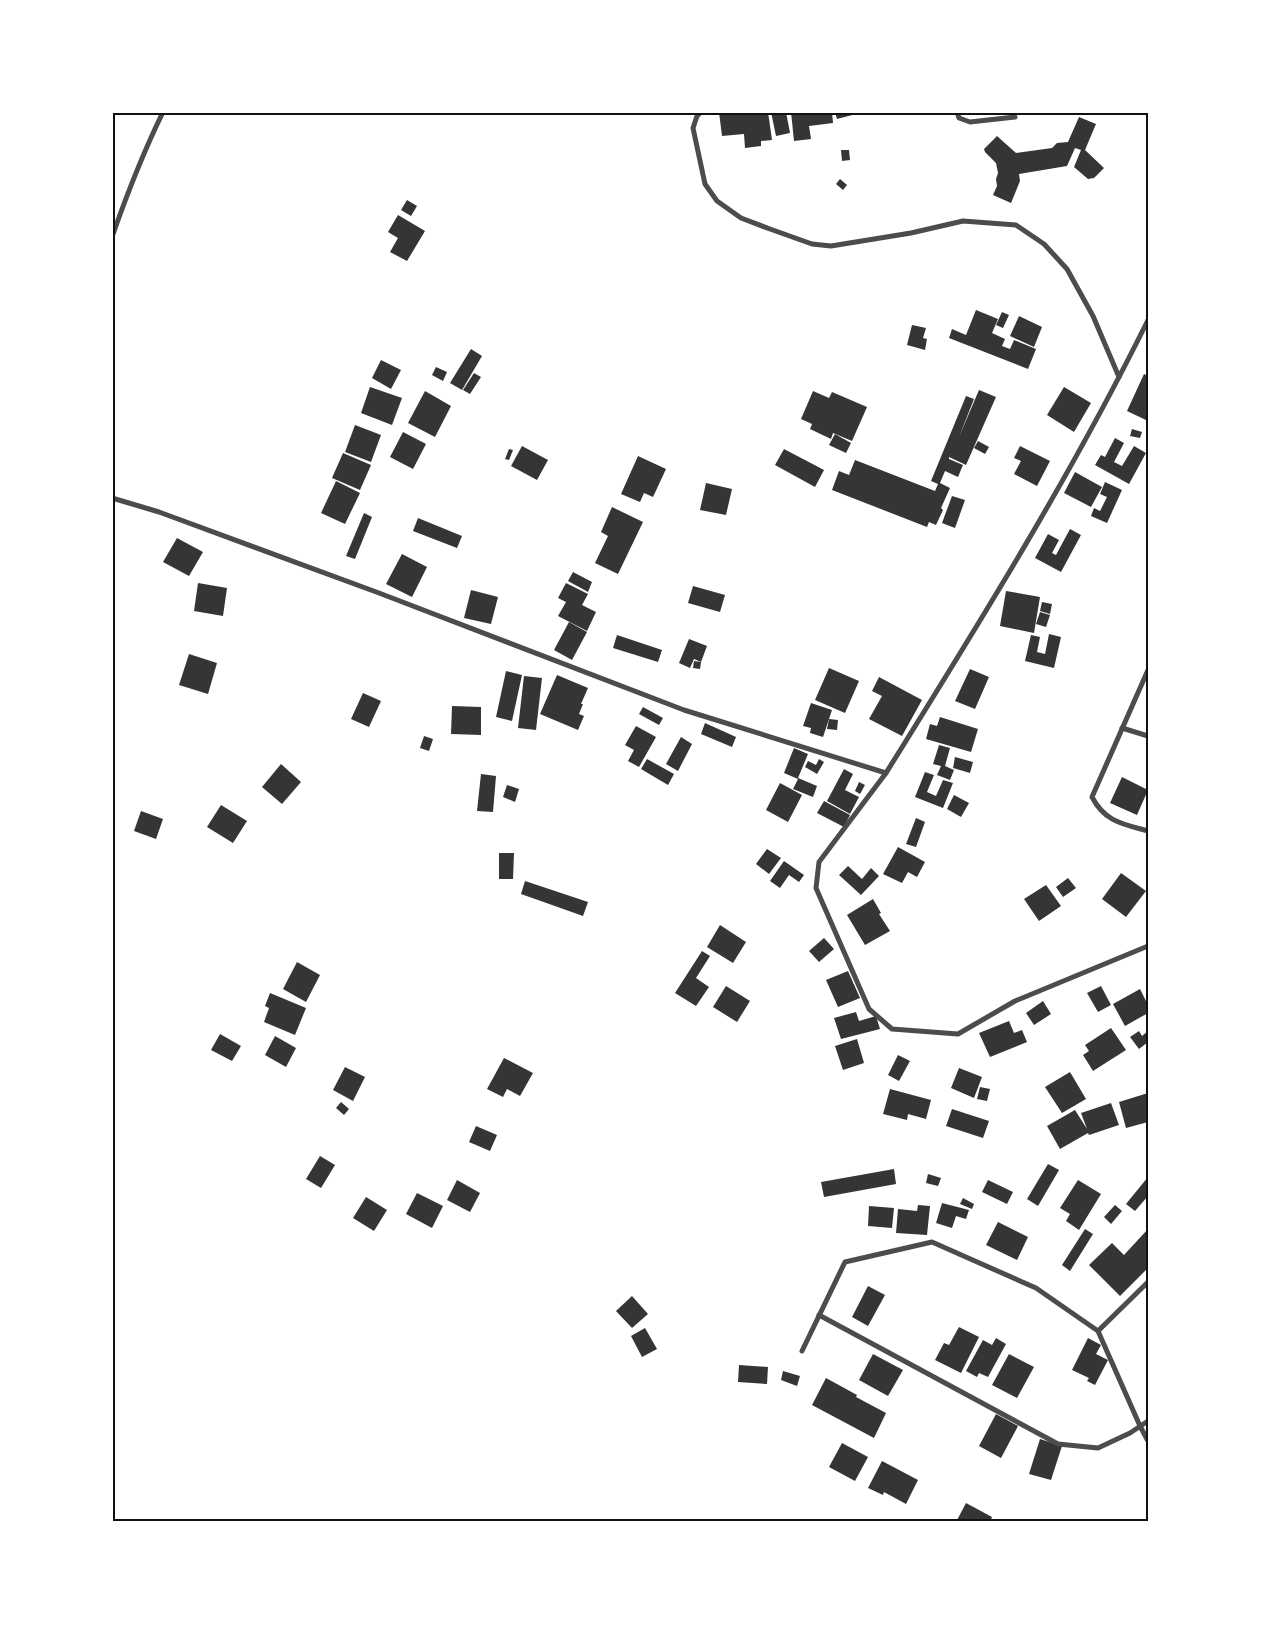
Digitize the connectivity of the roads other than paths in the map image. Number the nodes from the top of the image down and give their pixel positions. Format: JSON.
{"nodes":[{"id":1,"x":163,"y":112,"type":"edge"},
{"id":2,"x":700,"y":112,"type":"edge"},
{"id":3,"x":957,"y":112,"type":"edge"},
{"id":4,"x":1015,"y":116,"type":"dead end"},
{"id":5,"x":112,"y":236,"type":"edge"},
{"id":6,"x":1148,"y":320,"type":"edge"},
{"id":7,"x":1119,"y":377,"type":"junction"},
{"id":8,"x":112,"y":498,"type":"edge"},
{"id":9,"x":1148,"y":670,"type":"edge"},
{"id":10,"x":1122,"y":728,"type":"junction"},
{"id":11,"x":1148,"y":736,"type":"edge"},
{"id":12,"x":886,"y":773,"type":"junction"},
{"id":13,"x":1148,"y":831,"type":"edge"},
{"id":14,"x":1148,"y":946,"type":"edge"},
{"id":15,"x":1148,"y":1282,"type":"edge"},
{"id":16,"x":819,"y":1315,"type":"junction"},
{"id":17,"x":1098,"y":1331,"type":"junction"},
{"id":18,"x":802,"y":1351,"type":"dead end"},
{"id":19,"x":1148,"y":1421,"type":"edge"},
{"id":20,"x":1140,"y":1426,"type":"junction"},
{"id":21,"x":1148,"y":1441,"type":"edge"}],
"edges":[{"from":1,"to":5,"type":"street"},
{"from":2,"to":7,"type":"street"},
{"from":3,"to":4,"type":"street"},
{"from":6,"to":7,"type":"street"},
{"from":7,"to":12,"type":"street"},
{"from":8,"to":12,"type":"street"},
{"from":9,"to":10,"type":"street"},
{"from":10,"to":11,"type":"street"},
{"from":10,"to":13,"type":"street"},
{"from":12,"to":14,"type":"street"},
{"from":15,"to":17,"type":"street"},
{"from":16,"to":17,"type":"street"},
{"from":16,"to":18,"type":"street"},
{"from":16,"to":20,"type":"street"},
{"from":17,"to":20,"type":"street"},
{"from":19,"to":20,"type":"street"},
{"from":20,"to":21,"type":"street"}]}
